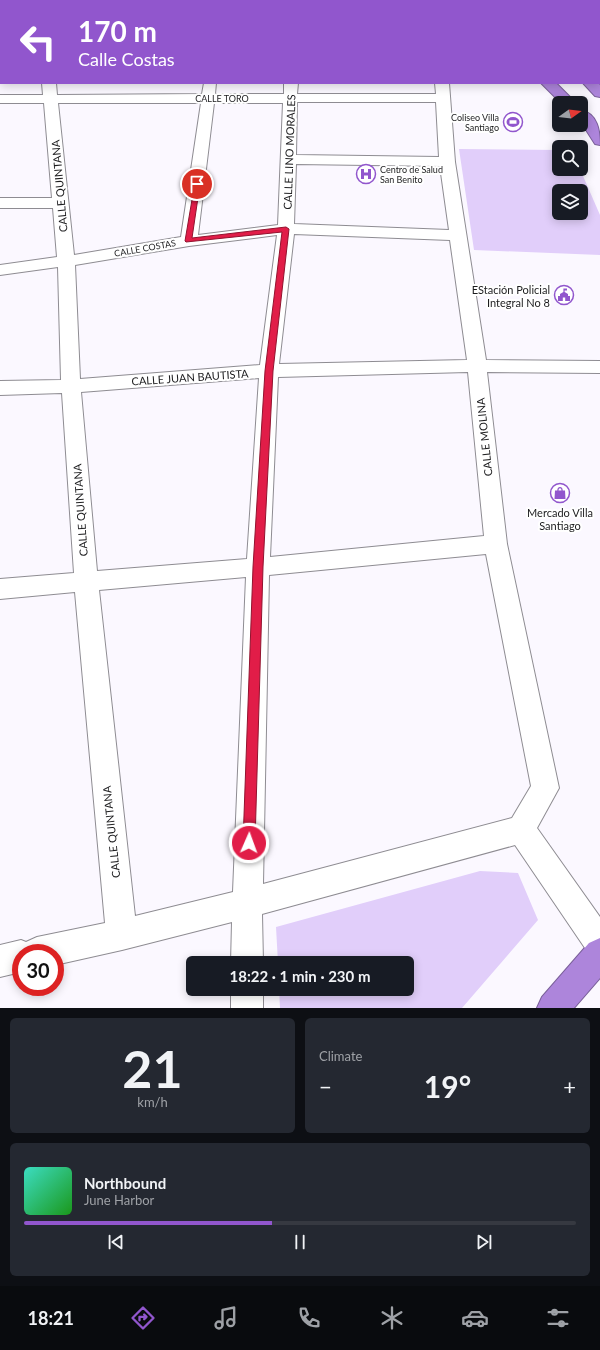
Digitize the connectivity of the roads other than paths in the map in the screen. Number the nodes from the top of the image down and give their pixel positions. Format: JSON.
{"nodes":[{"id":1,"x":549,"y":84,"type":"edge"},
{"id":2,"x":591,"y":84,"type":"edge"},
{"id":3,"x":210,"y":90,"type":"edge"},
{"id":4,"x":291,"y":90,"type":"edge"},
{"id":5,"x":443,"y":90,"type":"edge"},
{"id":6,"x":50,"y":91,"type":"edge"},
{"id":7,"x":600,"y":92,"type":"edge"},
{"id":8,"x":562,"y":96,"type":"edge"},
{"id":9,"x":0,"y":99,"type":"edge"},
{"id":10,"x":588,"y":122,"type":"edge"},
{"id":11,"x":600,"y":141,"type":"edge"},
{"id":12,"x":288,"y":159,"type":"junction"},
{"id":13,"x":447,"y":162,"type":"junction"},
{"id":14,"x":0,"y":203,"type":"edge"},
{"id":15,"x":61,"y":203,"type":"junction"},
{"id":16,"x":286,"y":229,"type":"junction"},
{"id":17,"x":458,"y":235,"type":"junction"},
{"id":18,"x":189,"y":241,"type":"junction"},
{"id":19,"x":66,"y":261,"type":"junction"},
{"id":20,"x":0,"y":270,"type":"edge"},
{"id":21,"x":477,"y":366,"type":"junction"},
{"id":22,"x":600,"y":367,"type":"edge"},
{"id":23,"x":269,"y":371,"type":"junction"},
{"id":24,"x":71,"y":386,"type":"junction"},
{"id":25,"x":0,"y":388,"type":"edge"},
{"id":26,"x":496,"y":544,"type":"junction"},
{"id":27,"x":258,"y":567,"type":"junction"},
{"id":28,"x":86,"y":582,"type":"junction"},
{"id":29,"x":0,"y":590,"type":"edge"},
{"id":30,"x":521,"y":829,"type":"junction"},
{"id":31,"x":247,"y":905,"type":"junction"},
{"id":32,"x":122,"y":935,"type":"junction"},
{"id":33,"x":600,"y":943,"type":"edge"},
{"id":34,"x":64,"y":947,"type":"edge"},
{"id":35,"x":600,"y":954,"type":"edge"},
{"id":36,"x":247,"y":956,"type":"edge"},
{"id":37,"x":12,"y":958,"type":"edge"},
{"id":38,"x":0,"y":961,"type":"edge"},
{"id":39,"x":247,"y":996,"type":"edge"},
{"id":40,"x":247,"y":1008,"type":"edge"},
{"id":41,"x":553,"y":1008,"type":"edge"}],
"edges":[{"from":1,"to":8,"type":"highway"},
{"from":2,"to":7,"type":"highway"},
{"from":3,"to":4,"type":"street","name":"CALLE TORO"},
{"from":3,"to":6,"type":"street","name":"CALLE TORO"},
{"from":3,"to":18,"type":"street"},
{"from":4,"to":5,"type":"street","name":"CALLE TORO"},
{"from":4,"to":12,"type":"street","name":"CALLE LINO MORALES"},
{"from":5,"to":13,"type":"street","name":"CALLE MOLINA"},
{"from":6,"to":9,"type":"street","name":"CALLE TORO"},
{"from":6,"to":15,"type":"street","name":"CALLE QUINTANA"},
{"from":10,"to":11,"type":"highway"},
{"from":12,"to":13,"type":"street"},
{"from":12,"to":16,"type":"street","name":"CALLE LINO MORALES"},
{"from":13,"to":17,"type":"street","name":"CALLE MOLINA"},
{"from":14,"to":15,"type":"street"},
{"from":15,"to":19,"type":"street","name":"CALLE QUINTANA"},
{"from":16,"to":17,"type":"street","name":"CALLE COSTAS"},
{"from":16,"to":18,"type":"street","name":"CALLE COSTAS"},
{"from":16,"to":23,"type":"street","name":"CALLE LINO MORALES"},
{"from":17,"to":21,"type":"street","name":"CALLE MOLINA"},
{"from":18,"to":19,"type":"street","name":"CALLE COSTAS"},
{"from":19,"to":20,"type":"street","name":"CALLE COSTAS"},
{"from":19,"to":24,"type":"street","name":"CALLE QUINTANA"},
{"from":21,"to":22,"type":"street","name":"CALLE JUAN BAUTISTA"},
{"from":21,"to":23,"type":"street","name":"CALLE JUAN BAUTISTA"},
{"from":21,"to":26,"type":"street","name":"CALLE MOLINA"},
{"from":23,"to":24,"type":"street","name":"CALLE JUAN BAUTISTA"},
{"from":23,"to":27,"type":"street","name":"CALLE LINO MORALES"},
{"from":24,"to":25,"type":"street","name":"CALLE JUAN BAUTISTA"},
{"from":24,"to":28,"type":"street","name":"CALLE QUINTANA"},
{"from":26,"to":27,"type":"street"},
{"from":26,"to":30,"type":"street","name":"CALLE MOLINA"},
{"from":27,"to":28,"type":"street"},
{"from":27,"to":31,"type":"street","name":"CALLE LINO MORALES"},
{"from":28,"to":29,"type":"street"},
{"from":28,"to":32,"type":"street","name":"CALLE QUINTANA"},
{"from":30,"to":31,"type":"street"},
{"from":30,"to":33,"type":"street"},
{"from":31,"to":32,"type":"street"},
{"from":31,"to":36,"type":"street","name":"CALLE LINO MORALES"},
{"from":32,"to":34,"type":"street"},
{"from":35,"to":41,"type":"highway"},
{"from":37,"to":38,"type":"street"},
{"from":39,"to":40,"type":"street"}]}
